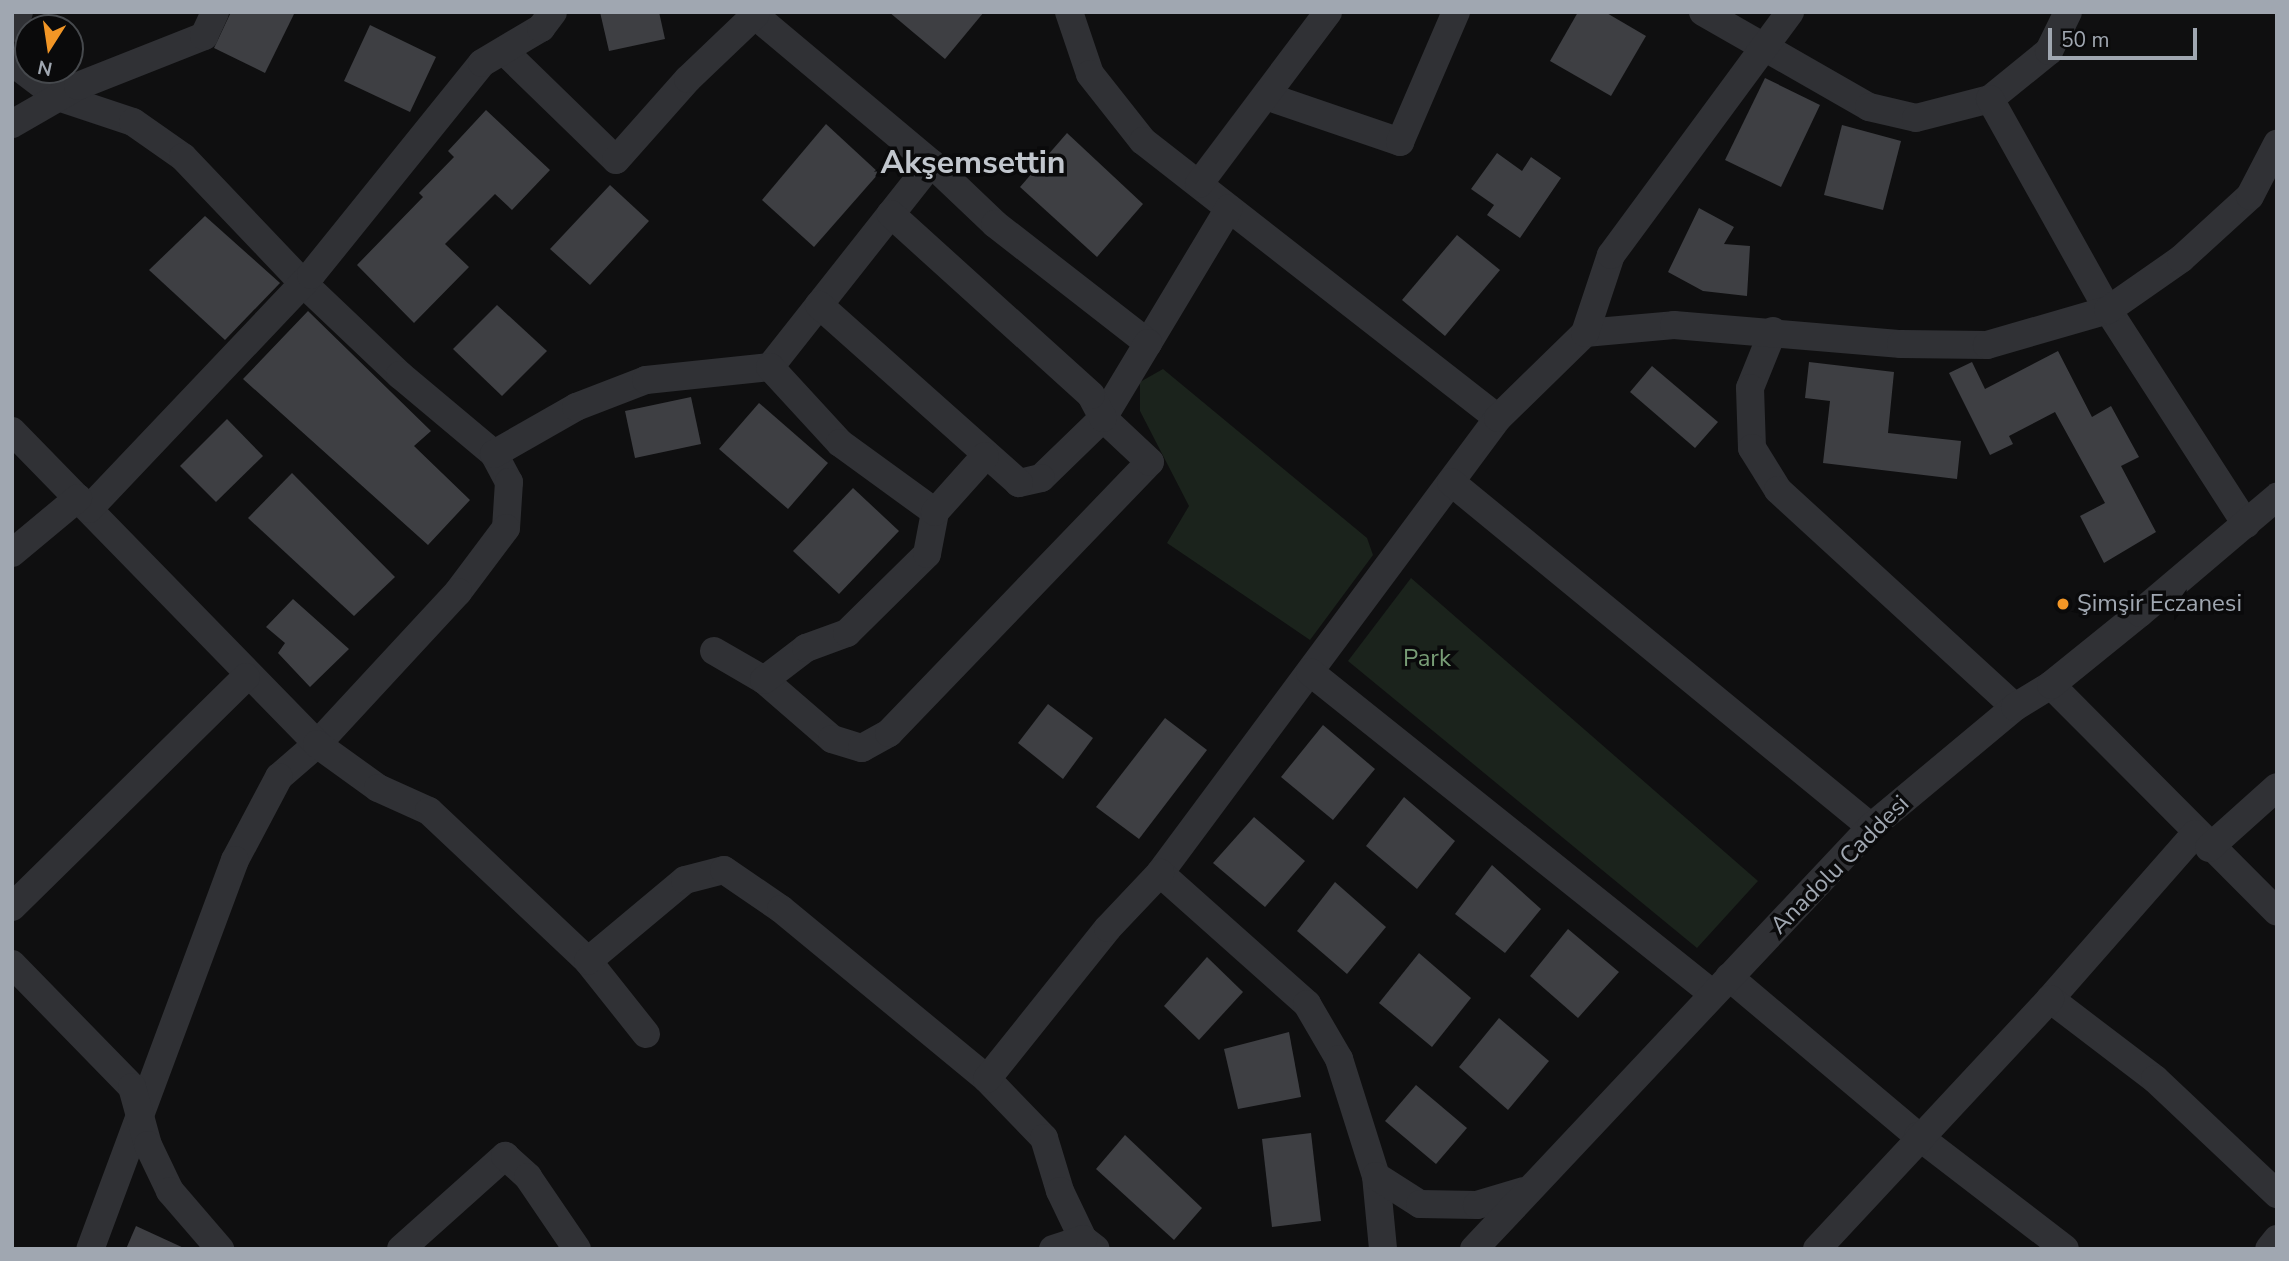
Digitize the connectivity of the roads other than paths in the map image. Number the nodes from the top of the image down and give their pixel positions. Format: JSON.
{"nodes":[{"id":1,"x":19,"y":12,"type":"edge"},
{"id":2,"x":215,"y":12,"type":"edge"},
{"id":3,"x":553,"y":12,"type":"edge"},
{"id":4,"x":1069,"y":12,"type":"edge"},
{"id":5,"x":1328,"y":12,"type":"edge"},
{"id":6,"x":1455,"y":12,"type":"edge"},
{"id":7,"x":1703,"y":12,"type":"edge"},
{"id":8,"x":1790,"y":12,"type":"edge"},
{"id":9,"x":2068,"y":12,"type":"edge"},
{"id":10,"x":753,"y":14,"type":"edge"},
{"id":11,"x":12,"y":28,"type":"edge"},
{"id":12,"x":1764,"y":46,"type":"junction"},
{"id":13,"x":505,"y":51,"type":"junction"},
{"id":14,"x":12,"y":62,"type":"edge"},
{"id":15,"x":1266,"y":96,"type":"junction"},
{"id":16,"x":58,"y":97,"type":"junction"},
{"id":17,"x":1990,"y":99,"type":"junction"},
{"id":18,"x":12,"y":124,"type":"edge"},
{"id":19,"x":2277,"y":144,"type":"edge"},
{"id":20,"x":931,"y":163,"type":"junction"},
{"id":21,"x":1199,"y":184,"type":"junction"},
{"id":22,"x":1229,"y":208,"type":"junction"},
{"id":23,"x":891,"y":214,"type":"junction"},
{"id":24,"x":303,"y":283,"type":"junction"},
{"id":25,"x":819,"y":305,"type":"junction"},
{"id":26,"x":2108,"y":310,"type":"junction"},
{"id":27,"x":1773,"y":331,"type":"junction"},
{"id":28,"x":1585,"y":333,"type":"junction"},
{"id":29,"x":1149,"y":343,"type":"junction"},
{"id":30,"x":770,"y":366,"type":"junction"},
{"id":31,"x":1103,"y":418,"type":"junction"},
{"id":32,"x":1498,"y":418,"type":"junction"},
{"id":33,"x":12,"y":431,"type":"edge"},
{"id":34,"x":494,"y":454,"type":"junction"},
{"id":35,"x":985,"y":456,"type":"junction"},
{"id":36,"x":1451,"y":482,"type":"junction"},
{"id":37,"x":2277,"y":497,"type":"edge"},
{"id":38,"x":83,"y":503,"type":"junction"},
{"id":39,"x":934,"y":512,"type":"junction"},
{"id":40,"x":2246,"y":524,"type":"junction"},
{"id":41,"x":12,"y":553,"type":"edge"},
{"id":42,"x":714,"y":651,"type":"dead end"},
{"id":43,"x":1310,"y":672,"type":"junction"},
{"id":44,"x":246,"y":677,"type":"junction"},
{"id":45,"x":764,"y":680,"type":"junction"},
{"id":46,"x":2050,"y":685,"type":"junction"},
{"id":47,"x":2015,"y":707,"type":"junction"},
{"id":48,"x":317,"y":744,"type":"junction"},
{"id":49,"x":2277,"y":787,"type":"edge"},
{"id":50,"x":1871,"y":827,"type":"junction"},
{"id":51,"x":2202,"y":841,"type":"junction"},
{"id":52,"x":1160,"y":873,"type":"junction"},
{"id":53,"x":12,"y":907,"type":"edge"},
{"id":54,"x":2277,"y":912,"type":"edge"},
{"id":55,"x":588,"y":961,"type":"junction"},
{"id":56,"x":12,"y":964,"type":"edge"},
{"id":57,"x":1721,"y":985,"type":"junction"},
{"id":58,"x":2050,"y":999,"type":"junction"},
{"id":59,"x":646,"y":1034,"type":"dead end"},
{"id":60,"x":987,"y":1079,"type":"junction"},
{"id":61,"x":139,"y":1115,"type":"junction"},
{"id":62,"x":1918,"y":1136,"type":"junction"},
{"id":63,"x":1376,"y":1176,"type":"junction"},
{"id":64,"x":1524,"y":1191,"type":"junction"},
{"id":65,"x":2277,"y":1194,"type":"edge"},
{"id":66,"x":2277,"y":1239,"type":"edge"},
{"id":67,"x":1090,"y":1244,"type":"edge"},
{"id":68,"x":90,"y":1249,"type":"edge"},
{"id":69,"x":220,"y":1249,"type":"edge"},
{"id":70,"x":401,"y":1249,"type":"edge"},
{"id":71,"x":577,"y":1249,"type":"edge"},
{"id":72,"x":1054,"y":1249,"type":"edge"},
{"id":73,"x":1382,"y":1249,"type":"edge"},
{"id":74,"x":1474,"y":1249,"type":"edge"},
{"id":75,"x":1816,"y":1249,"type":"edge"},
{"id":76,"x":2065,"y":1249,"type":"edge"},
{"id":77,"x":2269,"y":1249,"type":"edge"}],
"edges":[{"from":1,"to":11,"type":"street"},
{"from":2,"to":16,"type":"street"},
{"from":3,"to":13,"type":"street"},
{"from":4,"to":21,"type":"street"},
{"from":5,"to":15,"type":"street"},
{"from":6,"to":15,"type":"street"},
{"from":7,"to":12,"type":"street"},
{"from":8,"to":12,"type":"street"},
{"from":9,"to":17,"type":"street"},
{"from":10,"to":13,"type":"street"},
{"from":10,"to":20,"type":"street"},
{"from":12,"to":17,"type":"street"},
{"from":12,"to":28,"type":"street"},
{"from":13,"to":24,"type":"street"},
{"from":14,"to":16,"type":"street"},
{"from":15,"to":21,"type":"street"},
{"from":16,"to":18,"type":"street"},
{"from":16,"to":24,"type":"street"},
{"from":17,"to":26,"type":"street"},
{"from":19,"to":26,"type":"street"},
{"from":20,"to":23,"type":"street"},
{"from":20,"to":29,"type":"street"},
{"from":21,"to":22,"type":"street"},
{"from":22,"to":29,"type":"street"},
{"from":22,"to":32,"type":"street"},
{"from":23,"to":25,"type":"street"},
{"from":23,"to":31,"type":"street"},
{"from":24,"to":34,"type":"street"},
{"from":24,"to":38,"type":"street"},
{"from":25,"to":30,"type":"street"},
{"from":25,"to":35,"type":"street"},
{"from":26,"to":27,"type":"street"},
{"from":26,"to":40,"type":"street"},
{"from":27,"to":28,"type":"street"},
{"from":27,"to":47,"type":"street"},
{"from":28,"to":32,"type":"street"},
{"from":29,"to":31,"type":"street"},
{"from":30,"to":34,"type":"street"},
{"from":30,"to":39,"type":"street"},
{"from":31,"to":35,"type":"street"},
{"from":31,"to":45,"type":"street"},
{"from":32,"to":36,"type":"street"},
{"from":33,"to":38,"type":"street"},
{"from":34,"to":48,"type":"street"},
{"from":35,"to":39,"type":"street"},
{"from":36,"to":43,"type":"street"},
{"from":36,"to":50,"type":"street"},
{"from":37,"to":40,"type":"street","name":"Anadolu Caddesi"},
{"from":38,"to":41,"type":"street"},
{"from":38,"to":44,"type":"street"},
{"from":39,"to":45,"type":"street"},
{"from":40,"to":46,"type":"street","name":"Anadolu Caddesi"},
{"from":42,"to":45,"type":"street"},
{"from":43,"to":52,"type":"street"},
{"from":43,"to":57,"type":"street"},
{"from":44,"to":48,"type":"street"},
{"from":44,"to":53,"type":"street"},
{"from":46,"to":47,"type":"street","name":"Anadolu Caddesi"},
{"from":46,"to":51,"type":"street"},
{"from":47,"to":50,"type":"street","name":"Anadolu Caddesi"},
{"from":48,"to":55,"type":"street"},
{"from":48,"to":61,"type":"street"},
{"from":49,"to":51,"type":"street"},
{"from":50,"to":57,"type":"street","name":"Anadolu Caddesi"},
{"from":51,"to":54,"type":"street"},
{"from":51,"to":58,"type":"street"},
{"from":52,"to":60,"type":"street"},
{"from":52,"to":63,"type":"street"},
{"from":55,"to":59,"type":"street"},
{"from":55,"to":60,"type":"street"},
{"from":56,"to":61,"type":"street"},
{"from":57,"to":62,"type":"street"},
{"from":57,"to":64,"type":"street","name":"Anadolu Caddesi"},
{"from":58,"to":62,"type":"street"},
{"from":58,"to":65,"type":"street"},
{"from":60,"to":67,"type":"street"},
{"from":61,"to":68,"type":"street"},
{"from":61,"to":69,"type":"street"},
{"from":62,"to":75,"type":"street"},
{"from":62,"to":76,"type":"street"},
{"from":63,"to":64,"type":"street"},
{"from":63,"to":73,"type":"street"},
{"from":64,"to":74,"type":"street","name":"Anadolu Caddesi"},
{"from":66,"to":77,"type":"street"},
{"from":67,"to":72,"type":"street"},
{"from":70,"to":71,"type":"street"}]}
